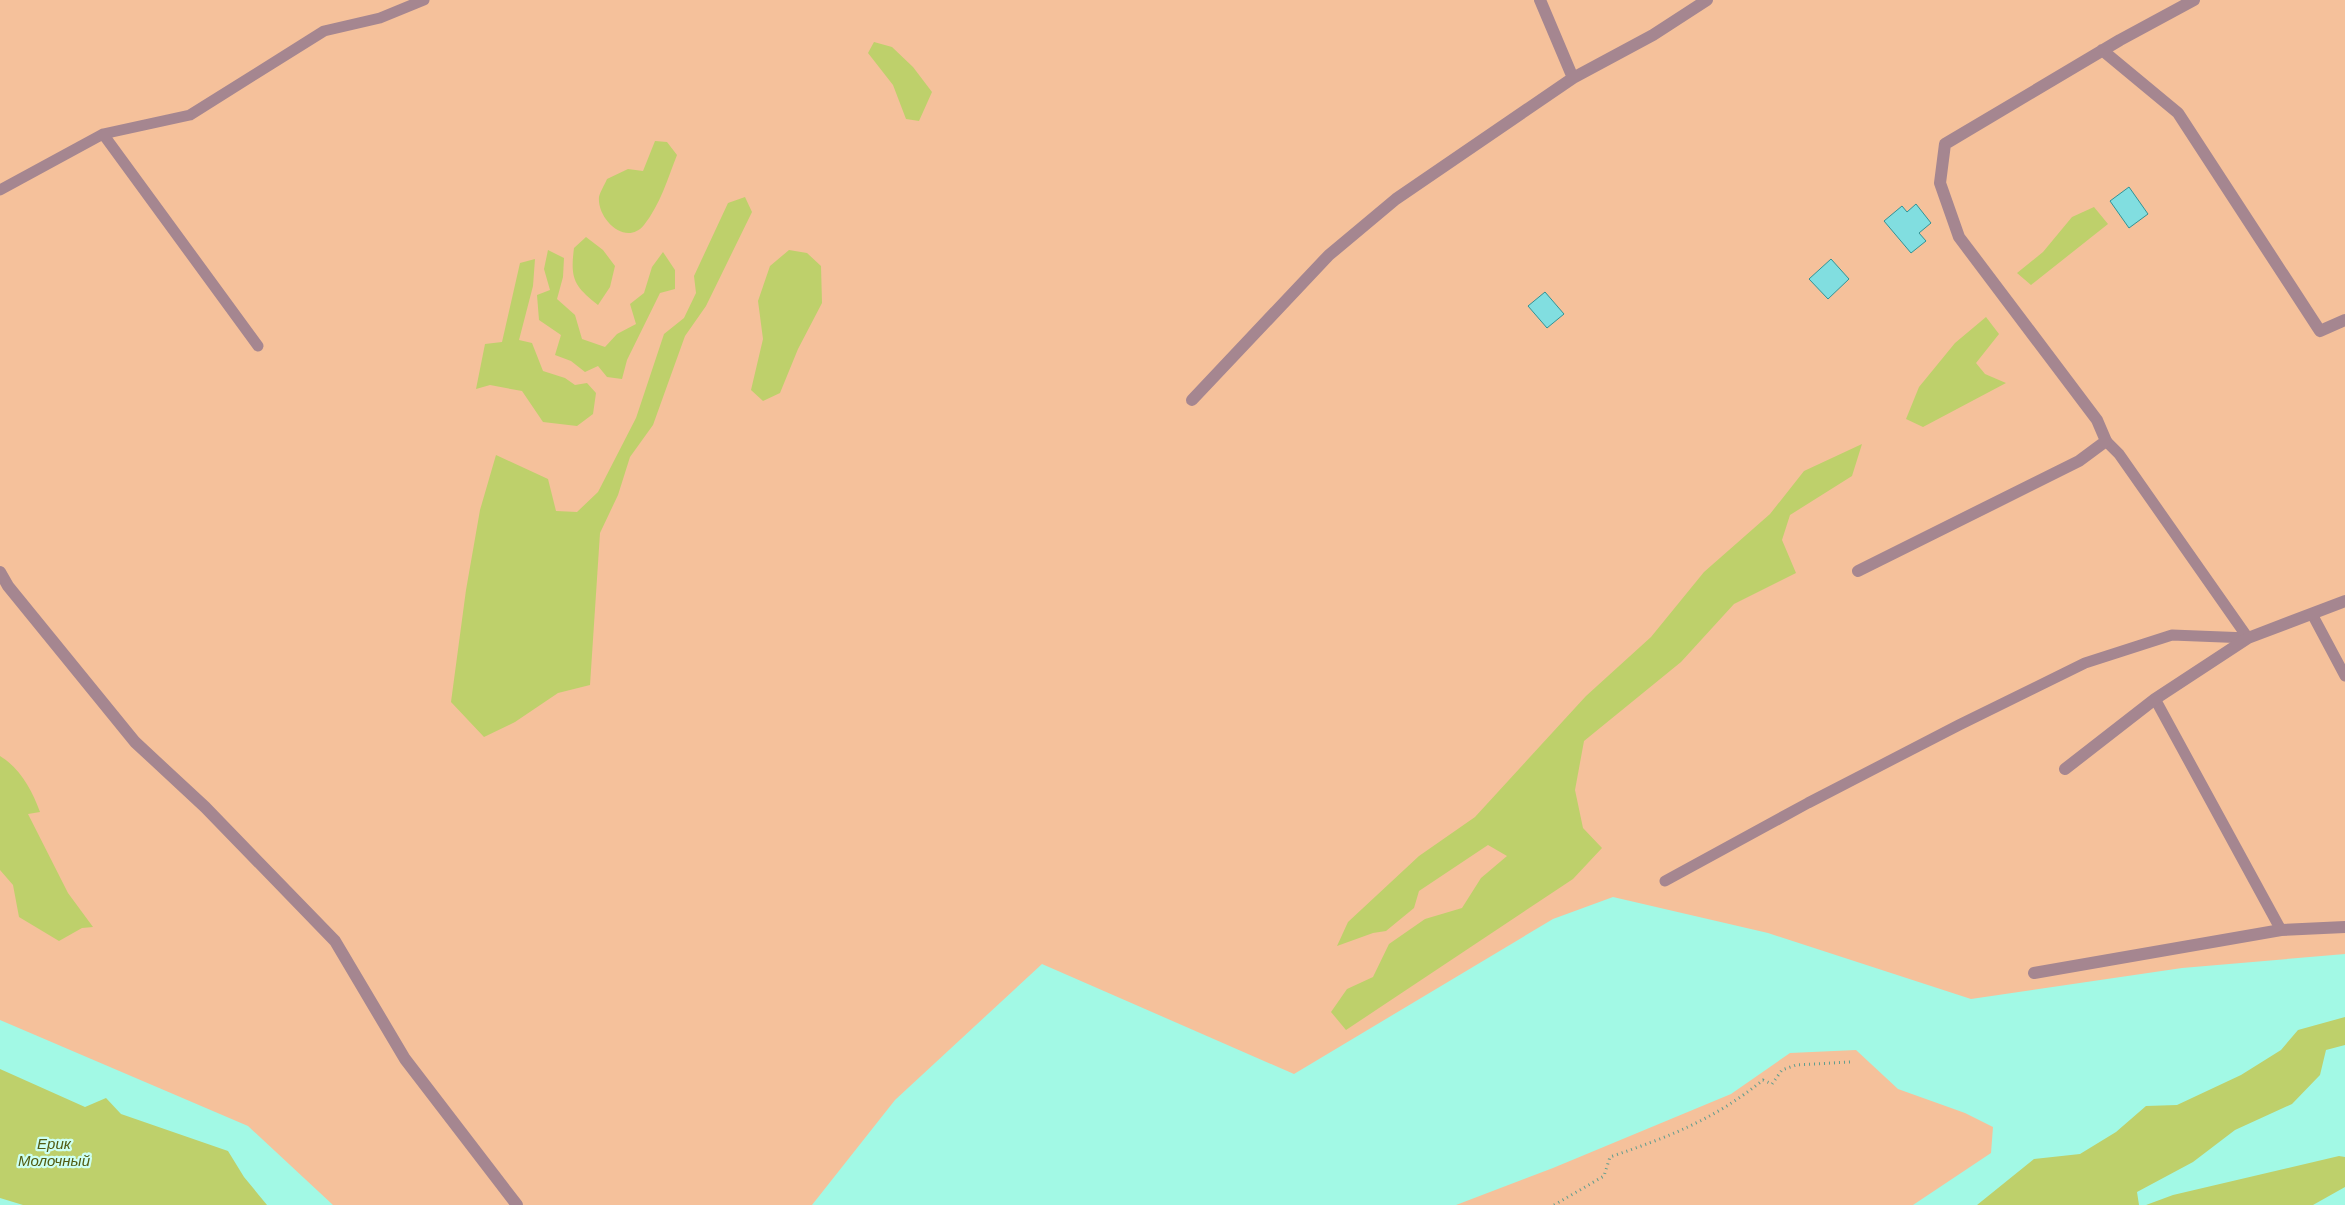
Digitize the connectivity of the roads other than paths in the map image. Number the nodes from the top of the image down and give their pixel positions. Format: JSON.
{"nodes":[{"id":1,"x":424,"y":0,"type":"edge"},
{"id":2,"x":1540,"y":0,"type":"edge"},
{"id":3,"x":1707,"y":0,"type":"edge"},
{"id":4,"x":2194,"y":0,"type":"edge"},
{"id":5,"x":2102,"y":50,"type":"junction"},
{"id":6,"x":1573,"y":78,"type":"junction"},
{"id":7,"x":103,"y":134,"type":"junction"},
{"id":8,"x":0,"y":190,"type":"edge"},
{"id":9,"x":2345,"y":320,"type":"edge"},
{"id":10,"x":258,"y":346,"type":"dead end"},
{"id":11,"x":1192,"y":400,"type":"dead end"},
{"id":12,"x":2106,"y":442,"type":"junction"},
{"id":13,"x":1858,"y":570,"type":"dead end"},
{"id":14,"x":0,"y":572,"type":"edge"},
{"id":15,"x":2345,"y":601,"type":"edge"},
{"id":16,"x":2312,"y":614,"type":"junction"},
{"id":17,"x":2248,"y":638,"type":"junction"},
{"id":18,"x":2345,"y":676,"type":"edge"},
{"id":19,"x":2155,"y":699,"type":"junction"},
{"id":20,"x":2065,"y":768,"type":"dead end"},
{"id":21,"x":1665,"y":881,"type":"dead end"},
{"id":22,"x":2345,"y":927,"type":"edge"},
{"id":23,"x":2281,"y":930,"type":"junction"},
{"id":24,"x":2034,"y":973,"type":"dead end"},
{"id":25,"x":517,"y":1205,"type":"edge"}],
"edges":[{"from":1,"to":7,"type":"lane"},
{"from":2,"to":6,"type":"street"},
{"from":3,"to":6,"type":"street"},
{"from":4,"to":5,"type":"street"},
{"from":5,"to":9,"type":"street"},
{"from":5,"to":12,"type":"street"},
{"from":6,"to":11,"type":"street"},
{"from":7,"to":8,"type":"lane"},
{"from":7,"to":10,"type":"lane"},
{"from":12,"to":13,"type":"street"},
{"from":12,"to":17,"type":"lane"},
{"from":14,"to":25,"type":"street"},
{"from":15,"to":16,"type":"street"},
{"from":16,"to":17,"type":"street"},
{"from":16,"to":18,"type":"lane"},
{"from":17,"to":19,"type":"street"},
{"from":17,"to":21,"type":"lane"},
{"from":19,"to":20,"type":"street"},
{"from":19,"to":23,"type":"lane"},
{"from":22,"to":23,"type":"street"},
{"from":23,"to":24,"type":"street"}]}
